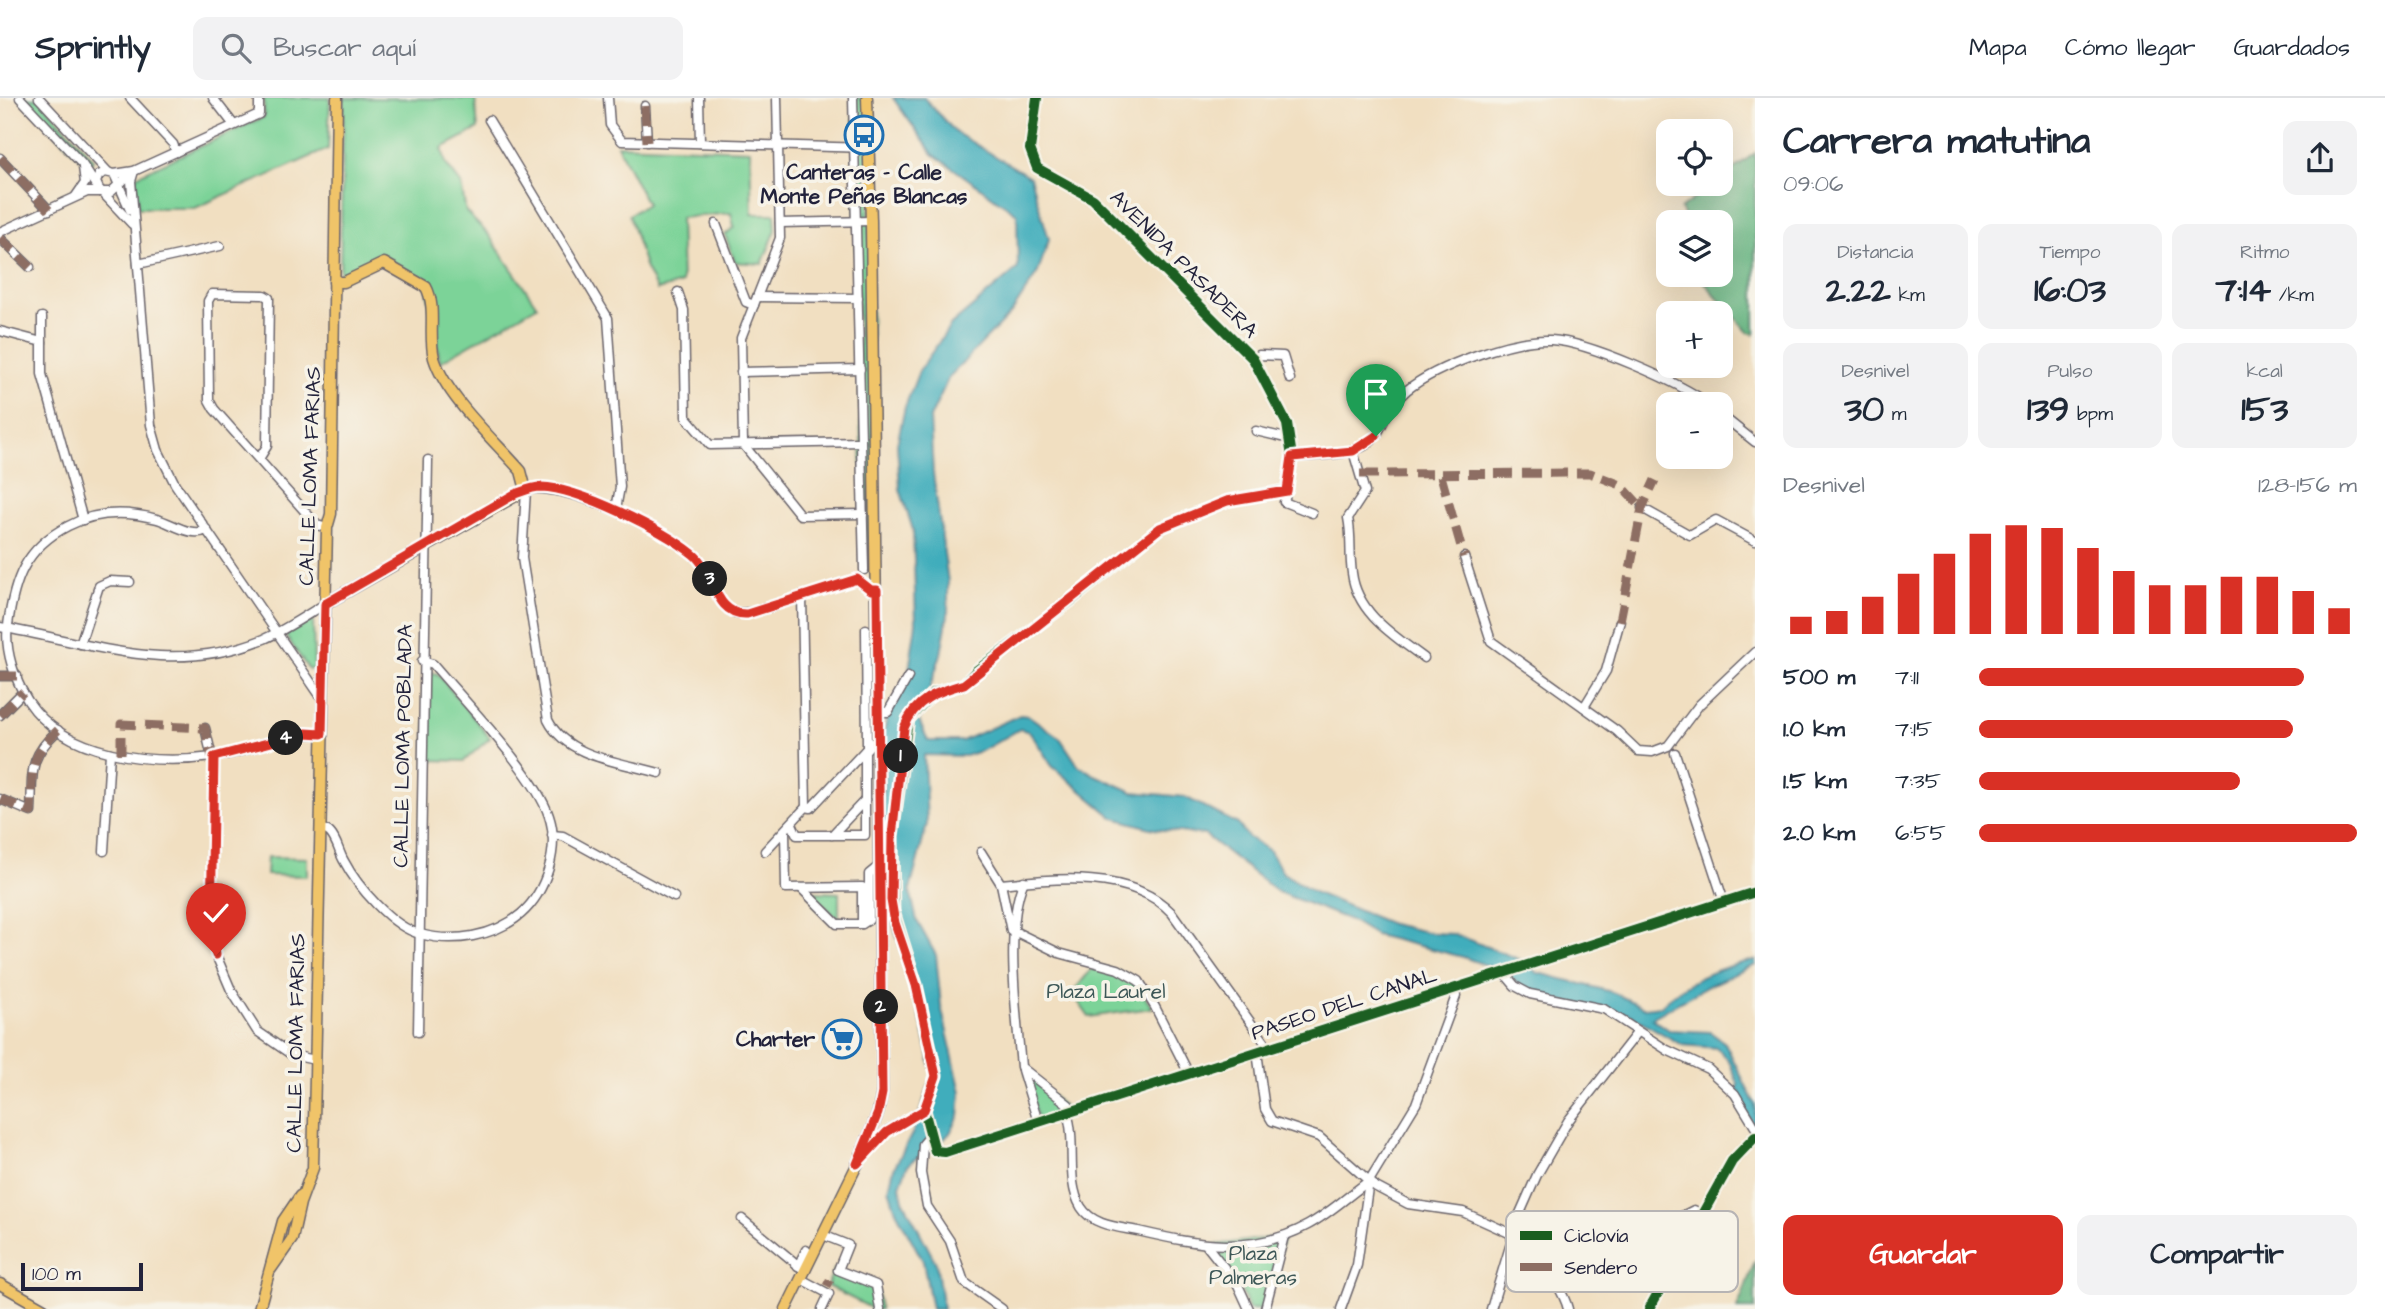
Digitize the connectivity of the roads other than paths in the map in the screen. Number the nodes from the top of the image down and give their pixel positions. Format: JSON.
{"nodes":[{"id":1,"x":20,"y":98,"type":"edge"},
{"id":2,"x":39,"y":98,"type":"edge"},
{"id":3,"x":130,"y":98,"type":"edge"},
{"id":4,"x":213,"y":98,"type":"edge"},
{"id":5,"x":259,"y":98,"type":"edge"},
{"id":6,"x":337,"y":98,"type":"edge"},
{"id":7,"x":608,"y":98,"type":"edge"},
{"id":8,"x":699,"y":98,"type":"edge"},
{"id":9,"x":777,"y":98,"type":"edge"},
{"id":10,"x":853,"y":98,"type":"edge"},
{"id":11,"x":867,"y":98,"type":"edge"},
{"id":12,"x":1037,"y":98,"type":"edge"},
{"id":13,"x":645,"y":106,"type":"dead end"},
{"id":14,"x":489,"y":120,"type":"dead end"},
{"id":15,"x":234,"y":125,"type":"junction"},
{"id":16,"x":647,"y":142,"type":"junction"},
{"id":17,"x":700,"y":143,"type":"junction"},
{"id":18,"x":778,"y":146,"type":"junction"},
{"id":19,"x":869,"y":148,"type":"junction"},
{"id":20,"x":855,"y":149,"type":"junction"},
{"id":21,"x":176,"y":152,"type":"junction"},
{"id":22,"x":0,"y":158,"type":"edge"},
{"id":23,"x":82,"y":164,"type":"junction"},
{"id":24,"x":134,"y":171,"type":"junction"},
{"id":25,"x":111,"y":173,"type":"junction"},
{"id":26,"x":96,"y":182,"type":"junction"},
{"id":27,"x":117,"y":184,"type":"junction"},
{"id":28,"x":87,"y":192,"type":"junction"},
{"id":29,"x":103,"y":192,"type":"junction"},
{"id":30,"x":70,"y":200,"type":"junction"},
{"id":31,"x":49,"y":210,"type":"junction"},
{"id":32,"x":130,"y":212,"type":"junction"},
{"id":33,"x":871,"y":221,"type":"junction"},
{"id":34,"x":857,"y":222,"type":"junction"},
{"id":35,"x":780,"y":223,"type":"junction"},
{"id":36,"x":716,"y":224,"type":"dead end"},
{"id":37,"x":1,"y":234,"type":"edge"},
{"id":38,"x":220,"y":246,"type":"dead end"},
{"id":39,"x":138,"y":264,"type":"junction"},
{"id":40,"x":30,"y":267,"type":"dead end"},
{"id":41,"x":334,"y":282,"type":"junction"},
{"id":42,"x":678,"y":292,"type":"dead end"},
{"id":43,"x":858,"y":298,"type":"junction"},
{"id":44,"x":755,"y":301,"type":"junction"},
{"id":45,"x":42,"y":317,"type":"dead end"},
{"id":46,"x":0,"y":331,"type":"edge"},
{"id":47,"x":42,"y":342,"type":"junction"},
{"id":48,"x":1253,"y":359,"type":"junction"},
{"id":49,"x":860,"y":369,"type":"junction"},
{"id":50,"x":741,"y":372,"type":"junction"},
{"id":51,"x":1290,"y":379,"type":"dead end"},
{"id":52,"x":1691,"y":392,"type":"edge"},
{"id":53,"x":1733,"y":424,"type":"edge"},
{"id":54,"x":1256,"y":431,"type":"dead end"},
{"id":55,"x":1290,"y":439,"type":"junction"},
{"id":56,"x":861,"y":442,"type":"junction"},
{"id":57,"x":1755,"y":442,"type":"edge"},
{"id":58,"x":743,"y":444,"type":"junction"},
{"id":59,"x":1353,"y":451,"type":"junction"},
{"id":60,"x":1292,"y":457,"type":"junction"},
{"id":61,"x":259,"y":460,"type":"junction"},
{"id":62,"x":428,"y":460,"type":"dead end"},
{"id":63,"x":526,"y":490,"type":"junction"},
{"id":64,"x":1287,"y":491,"type":"junction"},
{"id":65,"x":1642,"y":508,"type":"dead end"},
{"id":66,"x":617,"y":509,"type":"junction"},
{"id":67,"x":1312,"y":513,"type":"dead end"},
{"id":68,"x":863,"y":514,"type":"junction"},
{"id":69,"x":83,"y":520,"type":"junction"},
{"id":70,"x":327,"y":528,"type":"junction"},
{"id":71,"x":207,"y":530,"type":"junction"},
{"id":72,"x":1755,"y":541,"type":"edge"},
{"id":73,"x":426,"y":546,"type":"junction"},
{"id":74,"x":1464,"y":557,"type":"dead end"},
{"id":75,"x":876,"y":569,"type":"junction"},
{"id":76,"x":864,"y":570,"type":"junction"},
{"id":77,"x":857,"y":579,"type":"junction"},
{"id":78,"x":130,"y":582,"type":"dead end"},
{"id":79,"x":877,"y":590,"type":"junction"},
{"id":80,"x":802,"y":596,"type":"junction"},
{"id":81,"x":325,"y":604,"type":"junction"},
{"id":82,"x":1620,"y":621,"type":"dead end"},
{"id":83,"x":4,"y":628,"type":"edge"},
{"id":84,"x":866,"y":629,"type":"dead end"},
{"id":85,"x":276,"y":632,"type":"junction"},
{"id":86,"x":80,"y":644,"type":"junction"},
{"id":87,"x":1755,"y":652,"type":"edge"},
{"id":88,"x":1424,"y":659,"type":"dead end"},
{"id":89,"x":422,"y":662,"type":"junction"},
{"id":90,"x":323,"y":667,"type":"junction"},
{"id":91,"x":306,"y":675,"type":"junction"},
{"id":92,"x":0,"y":676,"type":"edge"},
{"id":93,"x":17,"y":676,"type":"junction"},
{"id":94,"x":908,"y":677,"type":"dead end"},
{"id":95,"x":23,"y":692,"type":"junction"},
{"id":96,"x":323,"y":700,"type":"junction"},
{"id":97,"x":1584,"y":707,"type":"junction"},
{"id":98,"x":878,"y":712,"type":"junction"},
{"id":99,"x":0,"y":715,"type":"edge"},
{"id":100,"x":205,"y":728,"type":"dead end"},
{"id":101,"x":58,"y":730,"type":"junction"},
{"id":102,"x":322,"y":734,"type":"junction"},
{"id":103,"x":878,"y":743,"type":"junction"},
{"id":104,"x":866,"y":749,"type":"junction"},
{"id":105,"x":110,"y":753,"type":"junction"},
{"id":106,"x":1675,"y":753,"type":"dead end"},
{"id":107,"x":213,"y":757,"type":"junction"},
{"id":108,"x":659,"y":773,"type":"dead end"},
{"id":109,"x":0,"y":799,"type":"edge"},
{"id":110,"x":865,"y":800,"type":"junction"},
{"id":111,"x":806,"y":807,"type":"junction"},
{"id":112,"x":792,"y":824,"type":"junction"},
{"id":113,"x":320,"y":829,"type":"junction"},
{"id":114,"x":785,"y":831,"type":"junction"},
{"id":115,"x":552,"y":835,"type":"junction"},
{"id":116,"x":832,"y":835,"type":"junction"},
{"id":117,"x":765,"y":851,"type":"dead end"},
{"id":118,"x":104,"y":852,"type":"dead end"},
{"id":119,"x":981,"y":852,"type":"dead end"},
{"id":120,"x":880,"y":865,"type":"junction"},
{"id":121,"x":1024,"y":881,"type":"junction"},
{"id":122,"x":1001,"y":884,"type":"junction"},
{"id":123,"x":800,"y":888,"type":"junction"},
{"id":124,"x":1755,"y":892,"type":"edge"},
{"id":125,"x":674,"y":897,"type":"dead end"},
{"id":126,"x":1724,"y":902,"type":"junction"},
{"id":127,"x":866,"y":922,"type":"junction"},
{"id":128,"x":1014,"y":931,"type":"junction"},
{"id":129,"x":419,"y":934,"type":"junction"},
{"id":130,"x":1015,"y":958,"type":"junction"},
{"id":131,"x":1504,"y":972,"type":"junction"},
{"id":132,"x":1454,"y":989,"type":"junction"},
{"id":133,"x":418,"y":1032,"type":"dead end"},
{"id":134,"x":1637,"y":1032,"type":"junction"},
{"id":135,"x":1269,"y":1048,"type":"junction"},
{"id":136,"x":1256,"y":1052,"type":"junction"},
{"id":137,"x":315,"y":1060,"type":"junction"},
{"id":138,"x":1021,"y":1068,"type":"junction"},
{"id":139,"x":1189,"y":1074,"type":"junction"},
{"id":140,"x":924,"y":1110,"type":"junction"},
{"id":141,"x":1069,"y":1112,"type":"junction"},
{"id":142,"x":1038,"y":1122,"type":"junction"},
{"id":143,"x":1755,"y":1127,"type":"edge"},
{"id":144,"x":929,"y":1137,"type":"junction"},
{"id":145,"x":1755,"y":1137,"type":"edge"},
{"id":146,"x":857,"y":1164,"type":"junction"},
{"id":147,"x":1369,"y":1181,"type":"junction"},
{"id":148,"x":1522,"y":1211,"type":"edge"},
{"id":149,"x":1703,"y":1211,"type":"edge"},
{"id":150,"x":743,"y":1219,"type":"dead end"},
{"id":151,"x":823,"y":1234,"type":"junction"},
{"id":152,"x":1506,"y":1234,"type":"edge"},
{"id":153,"x":1284,"y":1236,"type":"junction"},
{"id":154,"x":1207,"y":1247,"type":"junction"},
{"id":155,"x":806,"y":1250,"type":"dead end"},
{"id":156,"x":1506,"y":1254,"type":"edge"},
{"id":157,"x":801,"y":1272,"type":"junction"},
{"id":158,"x":0,"y":1284,"type":"edge"},
{"id":159,"x":1562,"y":1292,"type":"edge"},
{"id":160,"x":1658,"y":1292,"type":"edge"},
{"id":161,"x":44,"y":1309,"type":"edge"},
{"id":162,"x":260,"y":1309,"type":"edge"},
{"id":163,"x":786,"y":1309,"type":"edge"},
{"id":164,"x":822,"y":1309,"type":"edge"},
{"id":165,"x":880,"y":1309,"type":"edge"},
{"id":166,"x":1002,"y":1309,"type":"edge"},
{"id":167,"x":1249,"y":1309,"type":"edge"},
{"id":168,"x":1265,"y":1309,"type":"edge"},
{"id":169,"x":1342,"y":1309,"type":"edge"},
{"id":170,"x":1491,"y":1309,"type":"edge"},
{"id":171,"x":1569,"y":1309,"type":"edge"},
{"id":172,"x":1649,"y":1309,"type":"edge"}],
"edges":[{"from":1,"to":23,"type":"street"},
{"from":2,"to":25,"type":"street"},
{"from":3,"to":21,"type":"street"},
{"from":4,"to":15,"type":"street"},
{"from":5,"to":15,"type":"street"},
{"from":6,"to":41,"type":"main road","name":"CALLE LOMA FARIAS"},
{"from":7,"to":16,"type":"street"},
{"from":8,"to":17,"type":"street"},
{"from":9,"to":18,"type":"street"},
{"from":10,"to":20,"type":"street"},
{"from":11,"to":19,"type":"main road"},
{"from":12,"to":48,"type":"street","name":"AVENIDA PASADERA"},
{"from":13,"to":16,"type":"street"},
{"from":14,"to":66,"type":"street"},
{"from":15,"to":21,"type":"street"},
{"from":16,"to":17,"type":"street"},
{"from":17,"to":18,"type":"street"},
{"from":18,"to":20,"type":"street"},
{"from":18,"to":35,"type":"street"},
{"from":19,"to":20,"type":"street"},
{"from":19,"to":33,"type":"main road"},
{"from":20,"to":34,"type":"street"},
{"from":21,"to":24,"type":"street"},
{"from":22,"to":31,"type":"street"},
{"from":23,"to":26,"type":"street"},
{"from":23,"to":30,"type":"street"},
{"from":24,"to":25,"type":"street"},
{"from":24,"to":27,"type":"street"},
{"from":24,"to":32,"type":"street"},
{"from":25,"to":26,"type":"street"},
{"from":25,"to":27,"type":"street"},
{"from":26,"to":28,"type":"street"},
{"from":26,"to":29,"type":"street"},
{"from":27,"to":29,"type":"street"},
{"from":27,"to":32,"type":"street"},
{"from":28,"to":29,"type":"street"},
{"from":28,"to":30,"type":"street"},
{"from":29,"to":32,"type":"street"},
{"from":30,"to":31,"type":"street"},
{"from":31,"to":37,"type":"street"},
{"from":32,"to":39,"type":"street"},
{"from":33,"to":34,"type":"street"},
{"from":33,"to":75,"type":"main road"},
{"from":34,"to":35,"type":"street"},
{"from":34,"to":43,"type":"street"},
{"from":35,"to":44,"type":"street"},
{"from":36,"to":44,"type":"street"},
{"from":37,"to":40,"type":"street"},
{"from":38,"to":39,"type":"street"},
{"from":39,"to":71,"type":"street"},
{"from":41,"to":63,"type":"main road"},
{"from":41,"to":70,"type":"main road","name":"CALLE LOMA FARIAS"},
{"from":42,"to":58,"type":"street"},
{"from":43,"to":44,"type":"street"},
{"from":43,"to":49,"type":"street"},
{"from":44,"to":50,"type":"street"},
{"from":45,"to":47,"type":"street"},
{"from":46,"to":47,"type":"street"},
{"from":47,"to":69,"type":"street"},
{"from":48,"to":51,"type":"street"},
{"from":48,"to":55,"type":"street","name":"AVENIDA PASADERA"},
{"from":49,"to":50,"type":"street"},
{"from":49,"to":56,"type":"street"},
{"from":50,"to":58,"type":"street"},
{"from":52,"to":59,"type":"street"},
{"from":53,"to":57,"type":"street"},
{"from":54,"to":55,"type":"street"},
{"from":55,"to":60,"type":"street","name":"AVENIDA PASADERA"},
{"from":56,"to":58,"type":"street"},
{"from":56,"to":68,"type":"street"},
{"from":58,"to":68,"type":"street"},
{"from":59,"to":60,"type":"street"},
{"from":59,"to":88,"type":"street"},
{"from":60,"to":64,"type":"street","name":"AVENIDA PASADERA"},
{"from":61,"to":61,"type":"street"},
{"from":61,"to":70,"type":"street"},
{"from":62,"to":73,"type":"street","name":"CALLE LOMA POBLADA"},
{"from":63,"to":66,"type":"street"},
{"from":63,"to":73,"type":"main road"},
{"from":63,"to":108,"type":"street"},
{"from":64,"to":67,"type":"street"},
{"from":64,"to":140,"type":"street"},
{"from":65,"to":72,"type":"street"},
{"from":66,"to":80,"type":"street"},
{"from":68,"to":76,"type":"street"},
{"from":69,"to":71,"type":"street"},
{"from":69,"to":83,"type":"street"},
{"from":70,"to":81,"type":"main road","name":"CALLE LOMA FARIAS"},
{"from":71,"to":85,"type":"street"},
{"from":73,"to":81,"type":"main road"},
{"from":73,"to":89,"type":"street","name":"CALLE LOMA POBLADA"},
{"from":74,"to":97,"type":"street"},
{"from":75,"to":76,"type":"street"},
{"from":75,"to":79,"type":"main road"},
{"from":76,"to":77,"type":"street"},
{"from":77,"to":79,"type":"street"},
{"from":77,"to":80,"type":"street"},
{"from":78,"to":86,"type":"street"},
{"from":79,"to":98,"type":"main road"},
{"from":80,"to":111,"type":"street"},
{"from":81,"to":85,"type":"street"},
{"from":81,"to":90,"type":"main road","name":"CALLE LOMA FARIAS"},
{"from":82,"to":97,"type":"street"},
{"from":83,"to":86,"type":"street"},
{"from":83,"to":93,"type":"street"},
{"from":84,"to":104,"type":"street"},
{"from":85,"to":86,"type":"street"},
{"from":85,"to":91,"type":"street"},
{"from":87,"to":97,"type":"street"},
{"from":89,"to":115,"type":"street"},
{"from":89,"to":129,"type":"street","name":"CALLE LOMA POBLADA"},
{"from":90,"to":91,"type":"street"},
{"from":90,"to":96,"type":"main road","name":"CALLE LOMA FARIAS"},
{"from":91,"to":96,"type":"street"},
{"from":92,"to":93,"type":"street"},
{"from":93,"to":95,"type":"street"},
{"from":94,"to":98,"type":"street"},
{"from":95,"to":99,"type":"street"},
{"from":95,"to":101,"type":"street"},
{"from":96,"to":102,"type":"main road","name":"CALLE LOMA FARIAS"},
{"from":98,"to":103,"type":"main road"},
{"from":100,"to":107,"type":"street"},
{"from":101,"to":105,"type":"street"},
{"from":101,"to":109,"type":"street"},
{"from":102,"to":107,"type":"street"},
{"from":102,"to":113,"type":"main road","name":"CALLE LOMA FARIAS"},
{"from":103,"to":104,"type":"street"},
{"from":103,"to":120,"type":"main road"},
{"from":104,"to":110,"type":"street"},
{"from":104,"to":111,"type":"street"},
{"from":105,"to":107,"type":"street"},
{"from":105,"to":118,"type":"street"},
{"from":106,"to":126,"type":"street"},
{"from":107,"to":137,"type":"street"},
{"from":110,"to":116,"type":"street"},
{"from":110,"to":116,"type":"street"},
{"from":111,"to":112,"type":"street"},
{"from":112,"to":114,"type":"street"},
{"from":112,"to":116,"type":"street"},
{"from":113,"to":129,"type":"street"},
{"from":113,"to":137,"type":"main road","name":"CALLE LOMA FARIAS"},
{"from":114,"to":117,"type":"street"},
{"from":114,"to":123,"type":"street"},
{"from":115,"to":125,"type":"street"},
{"from":115,"to":129,"type":"street"},
{"from":119,"to":122,"type":"street"},
{"from":120,"to":127,"type":"street"},
{"from":120,"to":146,"type":"main road"},
{"from":121,"to":122,"type":"street"},
{"from":121,"to":128,"type":"street"},
{"from":121,"to":135,"type":"street"},
{"from":122,"to":130,"type":"street"},
{"from":123,"to":127,"type":"street"},
{"from":123,"to":127,"type":"street"},
{"from":124,"to":126,"type":"street","name":"PASEO DEL CANAL"},
{"from":126,"to":131,"type":"street","name":"PASEO DEL CANAL"},
{"from":128,"to":130,"type":"street"},
{"from":128,"to":139,"type":"street"},
{"from":129,"to":133,"type":"street","name":"CALLE LOMA POBLADA"},
{"from":130,"to":138,"type":"street"},
{"from":131,"to":132,"type":"street","name":"PASEO DEL CANAL"},
{"from":131,"to":134,"type":"street"},
{"from":132,"to":135,"type":"street","name":"PASEO DEL CANAL"},
{"from":132,"to":147,"type":"street"},
{"from":134,"to":143,"type":"street"},
{"from":134,"to":148,"type":"street"},
{"from":135,"to":136,"type":"street","name":"PASEO DEL CANAL"},
{"from":136,"to":139,"type":"street","name":"PASEO DEL CANAL"},
{"from":136,"to":147,"type":"street"},
{"from":137,"to":162,"type":"main road","name":"CALLE LOMA FARIAS"},
{"from":138,"to":141,"type":"street"},
{"from":138,"to":142,"type":"street"},
{"from":139,"to":141,"type":"street","name":"PASEO DEL CANAL"},
{"from":140,"to":144,"type":"street"},
{"from":140,"to":146,"type":"street"},
{"from":141,"to":142,"type":"street","name":"PASEO DEL CANAL"},
{"from":141,"to":154,"type":"street"},
{"from":142,"to":144,"type":"street","name":"PASEO DEL CANAL"},
{"from":144,"to":166,"type":"street"},
{"from":145,"to":149,"type":"main road"},
{"from":146,"to":151,"type":"main road"},
{"from":147,"to":152,"type":"street"},
{"from":147,"to":153,"type":"street"},
{"from":147,"to":169,"type":"street"},
{"from":150,"to":157,"type":"street"},
{"from":151,"to":157,"type":"main road"},
{"from":151,"to":165,"type":"street"},
{"from":153,"to":154,"type":"street"},
{"from":153,"to":168,"type":"street"},
{"from":154,"to":167,"type":"street"},
{"from":155,"to":157,"type":"street"},
{"from":156,"to":170,"type":"street"},
{"from":157,"to":163,"type":"main road"},
{"from":157,"to":164,"type":"street"},
{"from":158,"to":161,"type":"main road"},
{"from":159,"to":171,"type":"street"},
{"from":160,"to":172,"type":"main road"}]}
